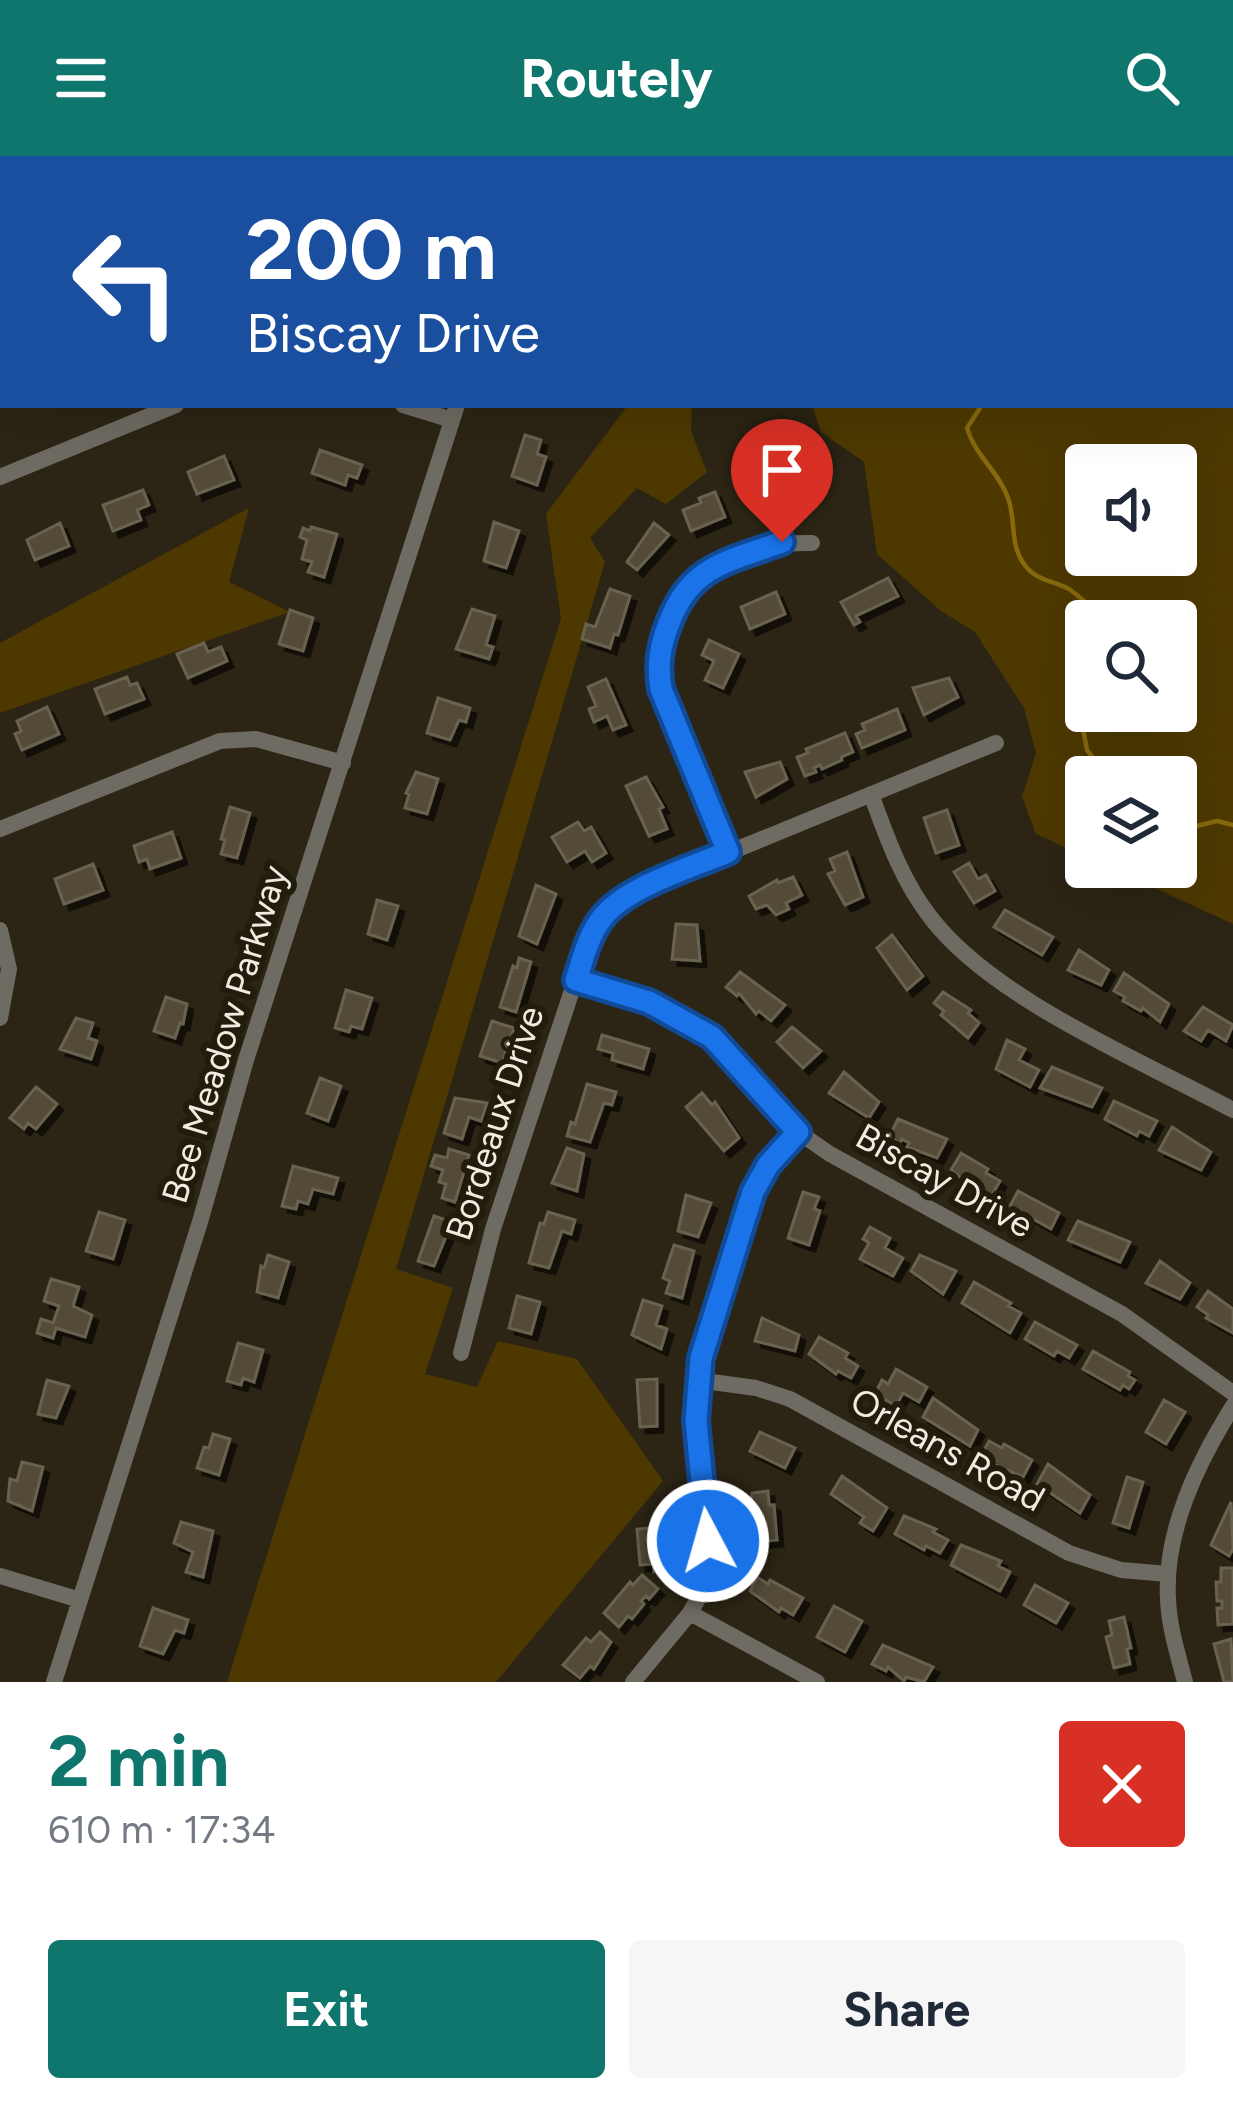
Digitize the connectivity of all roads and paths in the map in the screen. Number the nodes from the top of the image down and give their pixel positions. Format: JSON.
{"nodes":[{"id":1,"x":169,"y":408,"type":"edge"},
{"id":2,"x":454,"y":412,"type":"edge"},
{"id":3,"x":0,"y":477,"type":"edge"},
{"id":4,"x":812,"y":543,"type":"dead end"},
{"id":5,"x":996,"y":743,"type":"dead end"},
{"id":6,"x":343,"y":763,"type":"junction"},
{"id":7,"x":871,"y":794,"type":"junction"},
{"id":8,"x":0,"y":829,"type":"edge"},
{"id":9,"x":728,"y":852,"type":"junction"},
{"id":10,"x":0,"y":930,"type":"edge"},
{"id":11,"x":576,"y":980,"type":"junction"},
{"id":12,"x":0,"y":1018,"type":"edge"},
{"id":13,"x":1233,"y":1110,"type":"edge"},
{"id":14,"x":798,"y":1132,"type":"junction"},
{"id":15,"x":461,"y":1354,"type":"dead end"},
{"id":16,"x":697,"y":1380,"type":"junction"},
{"id":17,"x":1233,"y":1393,"type":"edge"},
{"id":18,"x":1233,"y":1406,"type":"edge"},
{"id":19,"x":1168,"y":1574,"type":"junction"},
{"id":20,"x":0,"y":1576,"type":"edge"},
{"id":21,"x":80,"y":1600,"type":"junction"},
{"id":22,"x":690,"y":1613,"type":"junction"},
{"id":23,"x":54,"y":1682,"type":"edge"},
{"id":24,"x":633,"y":1682,"type":"edge"},
{"id":25,"x":817,"y":1682,"type":"edge"},
{"id":26,"x":1184,"y":1682,"type":"edge"}],
"edges":[{"from":1,"to":3,"type":"street"},
{"from":2,"to":6,"type":"street","name":"Bee Meadow Parkway"},
{"from":4,"to":9,"type":"street"},
{"from":5,"to":7,"type":"street","name":"Bordeaux Drive"},
{"from":6,"to":8,"type":"street"},
{"from":6,"to":21,"type":"street","name":"Bee Meadow Parkway"},
{"from":7,"to":9,"type":"street","name":"Bordeaux Drive"},
{"from":7,"to":13,"type":"street"},
{"from":9,"to":11,"type":"street","name":"Bordeaux Drive"},
{"from":10,"to":12,"type":"street"},
{"from":11,"to":14,"type":"street","name":"Biscay Drive"},
{"from":11,"to":15,"type":"street","name":"Bordeaux Drive"},
{"from":14,"to":16,"type":"street"},
{"from":14,"to":17,"type":"street","name":"Biscay Drive"},
{"from":16,"to":19,"type":"street","name":"Orleans Road"},
{"from":16,"to":22,"type":"street"},
{"from":18,"to":19,"type":"street"},
{"from":19,"to":26,"type":"street"},
{"from":20,"to":21,"type":"street"},
{"from":21,"to":23,"type":"street","name":"Bee Meadow Parkway"},
{"from":22,"to":24,"type":"street"},
{"from":22,"to":25,"type":"street"}]}
